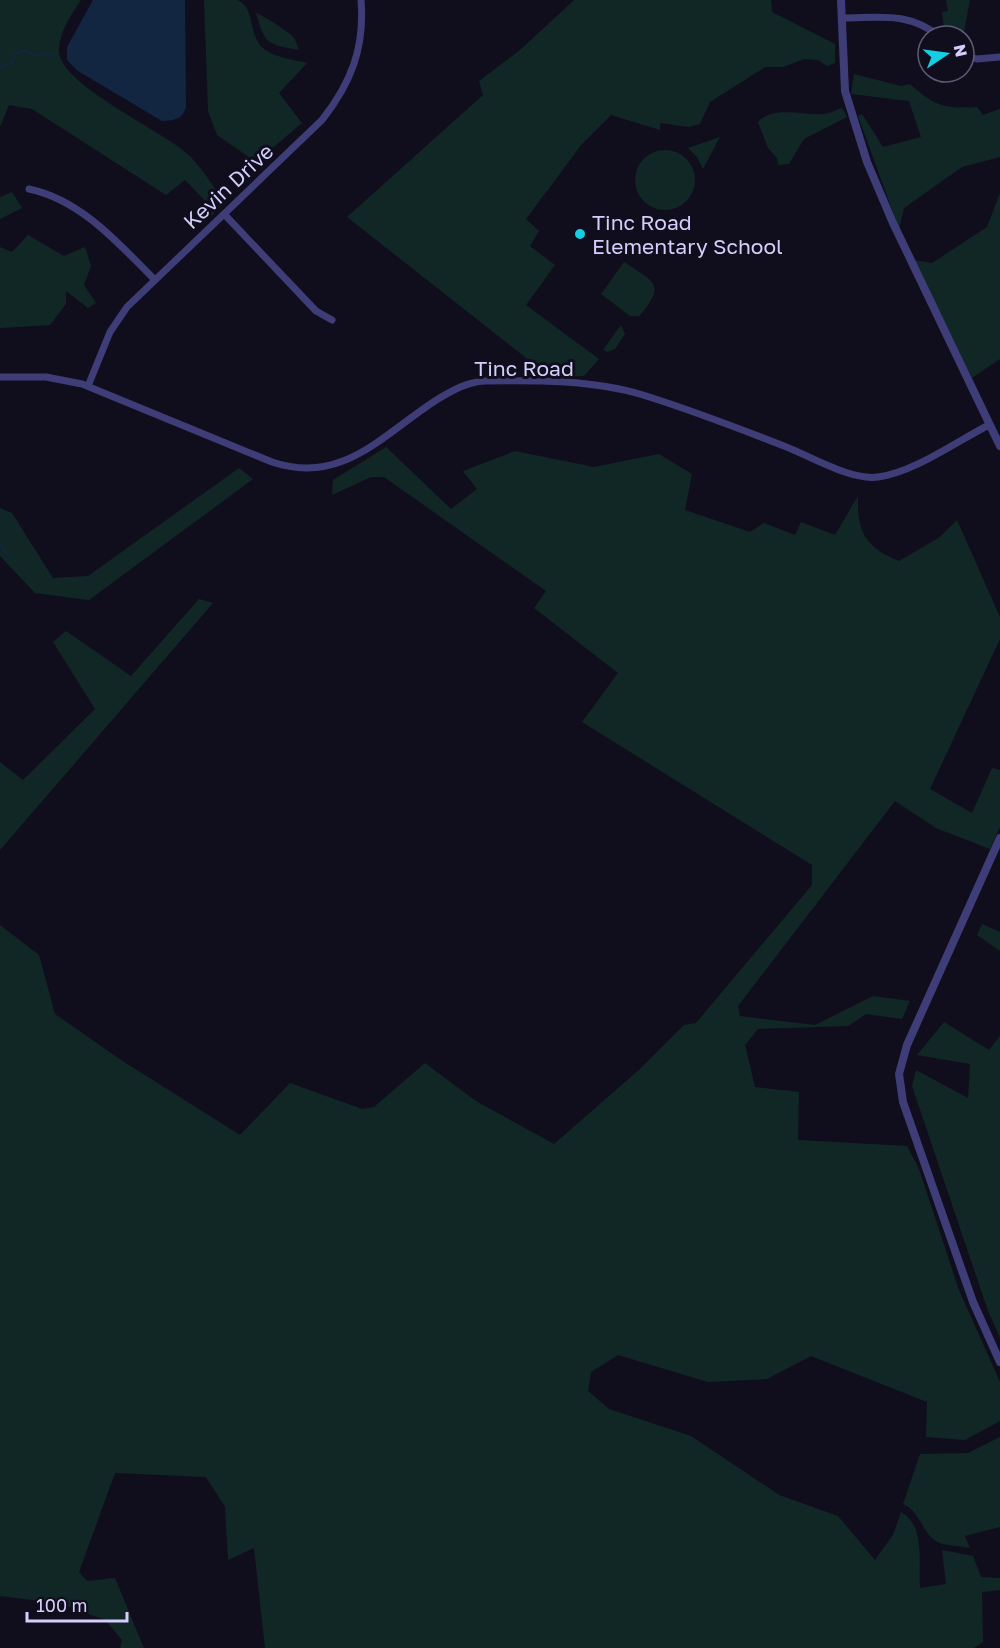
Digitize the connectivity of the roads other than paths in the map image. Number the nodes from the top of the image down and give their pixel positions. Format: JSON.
{"nodes":[{"id":1,"x":361,"y":0,"type":"edge"},
{"id":2,"x":841,"y":0,"type":"edge"},
{"id":3,"x":842,"y":18,"type":"junction"},
{"id":4,"x":921,"y":24,"type":"edge"},
{"id":5,"x":1000,"y":57,"type":"edge"},
{"id":6,"x":976,"y":59,"type":"edge"},
{"id":7,"x":29,"y":189,"type":"dead end"},
{"id":8,"x":224,"y":214,"type":"junction"},
{"id":9,"x":154,"y":279,"type":"junction"},
{"id":10,"x":332,"y":320,"type":"dead end"},
{"id":11,"x":0,"y":377,"type":"edge"},
{"id":12,"x":88,"y":386,"type":"junction"},
{"id":13,"x":989,"y":425,"type":"junction"},
{"id":14,"x":1000,"y":446,"type":"edge"},
{"id":15,"x":1000,"y":838,"type":"edge"},
{"id":16,"x":1000,"y":1362,"type":"edge"}],
"edges":[{"from":1,"to":8,"type":"street","name":"Kevin Drive"},
{"from":2,"to":3,"type":"street"},
{"from":3,"to":4,"type":"street"},
{"from":3,"to":13,"type":"street"},
{"from":5,"to":6,"type":"street"},
{"from":7,"to":9,"type":"street"},
{"from":8,"to":9,"type":"street","name":"Kevin Drive"},
{"from":8,"to":10,"type":"street"},
{"from":9,"to":12,"type":"street","name":"Kevin Drive"},
{"from":11,"to":12,"type":"street","name":"Tinc Road"},
{"from":12,"to":13,"type":"street","name":"Tinc Road"},
{"from":13,"to":14,"type":"street"},
{"from":15,"to":16,"type":"street"}]}
